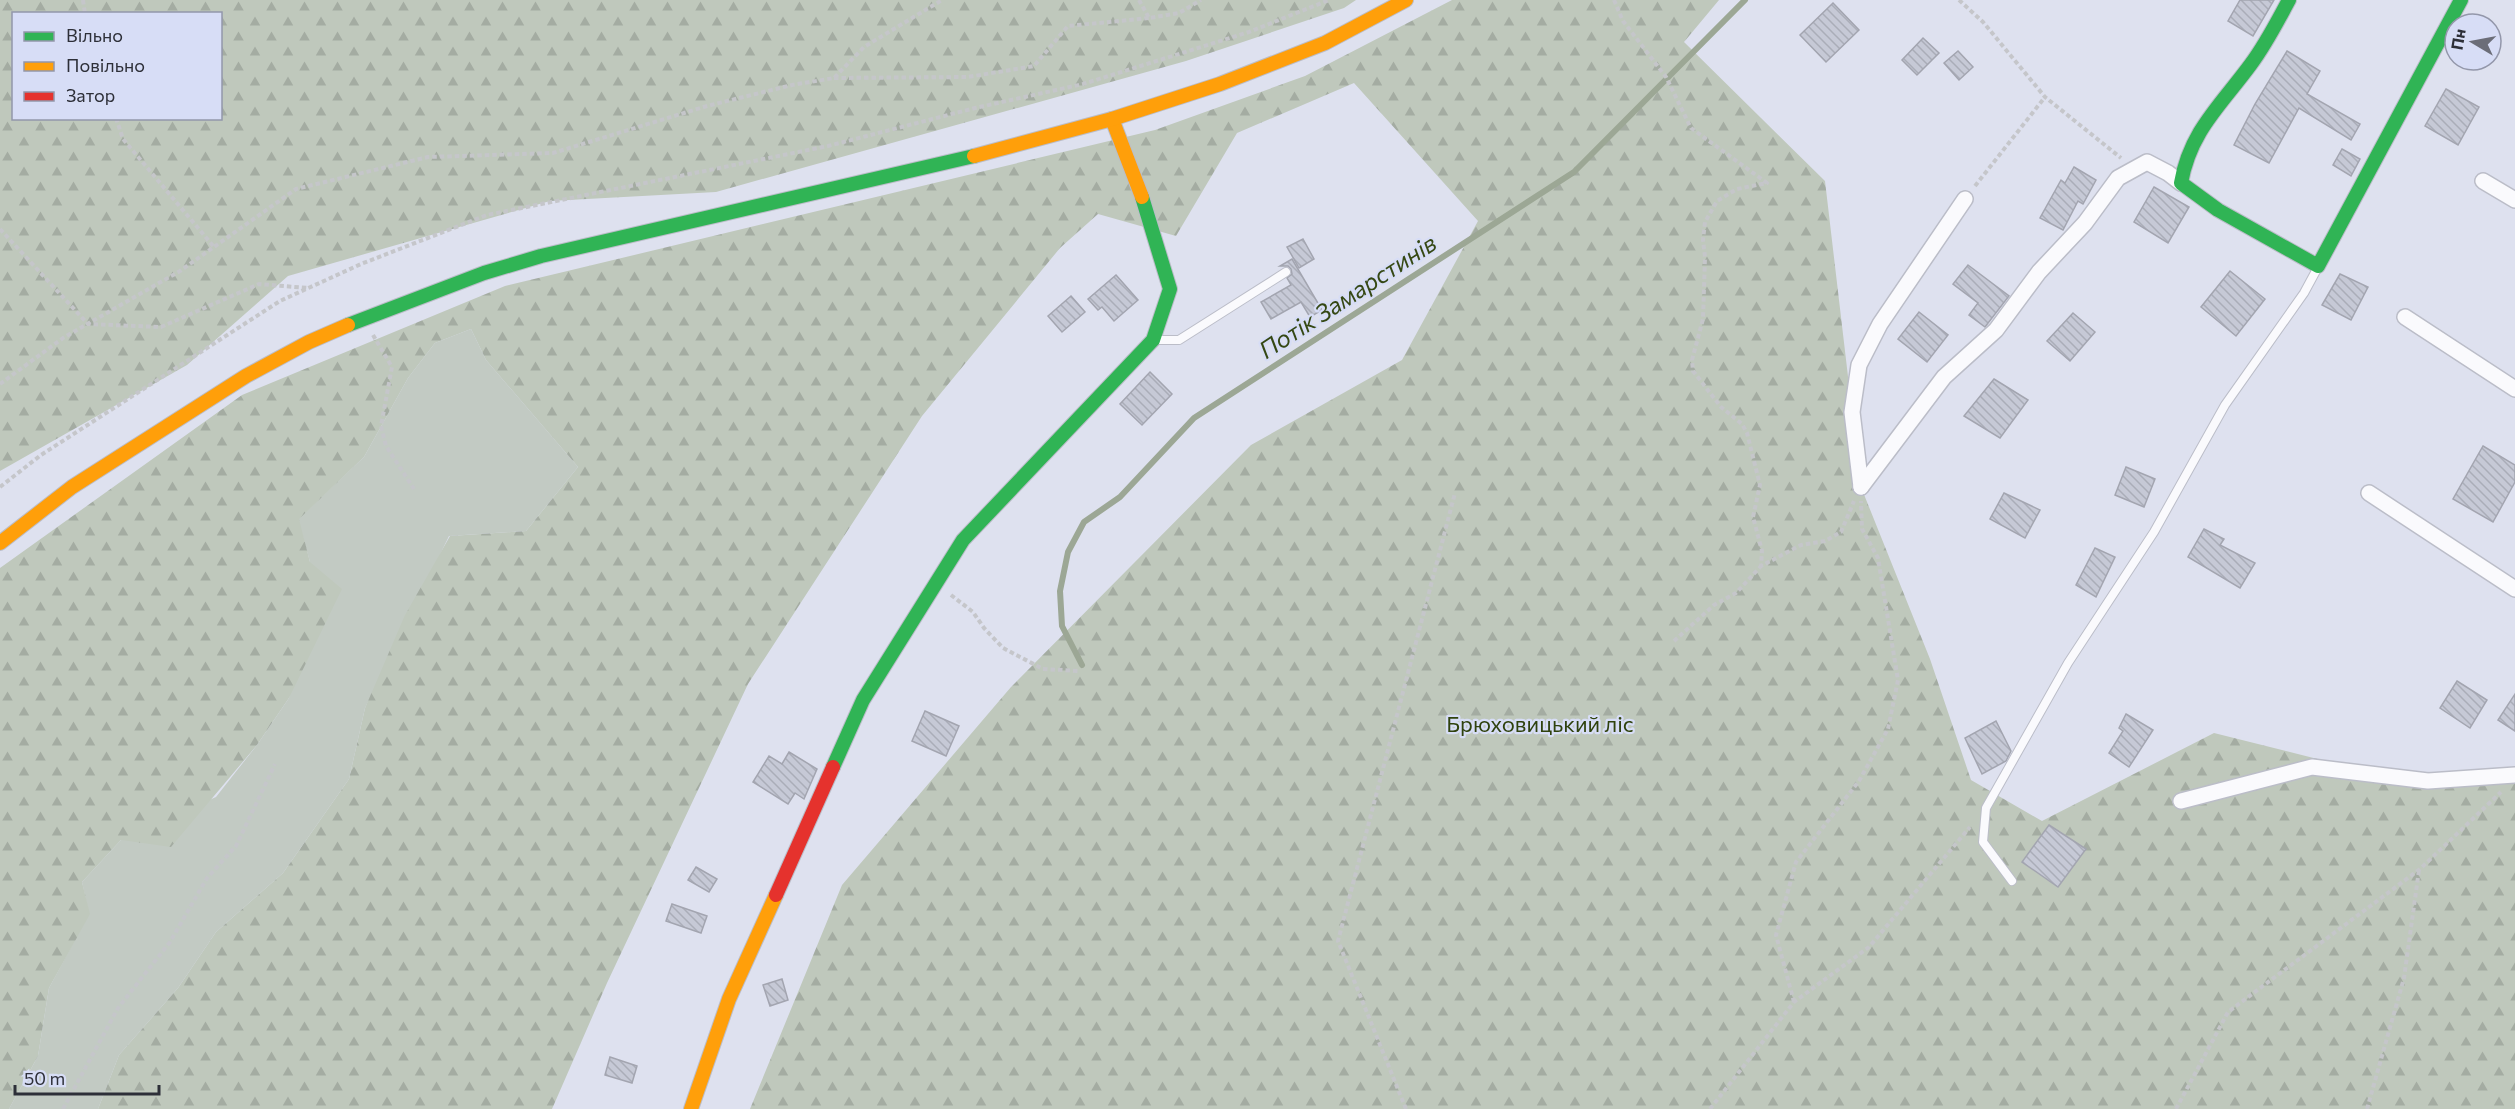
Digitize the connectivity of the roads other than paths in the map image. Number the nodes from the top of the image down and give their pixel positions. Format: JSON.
{"nodes":[{"id":1,"x":1406,"y":0,"type":"edge"},
{"id":2,"x":2289,"y":0,"type":"edge"},
{"id":3,"x":2461,"y":0,"type":"edge"},
{"id":4,"x":1112,"y":119,"type":"junction"},
{"id":5,"x":2483,"y":181,"type":"dead end"},
{"id":6,"x":2181,"y":183,"type":"junction"},
{"id":7,"x":1965,"y":199,"type":"road end"},
{"id":8,"x":2515,"y":200,"type":"edge"},
{"id":9,"x":2318,"y":266,"type":"junction"},
{"id":10,"x":1286,"y":272,"type":"dead end"},
{"id":11,"x":2405,"y":317,"type":"dead end"},
{"id":12,"x":1153,"y":340,"type":"junction"},
{"id":13,"x":2515,"y":389,"type":"edge"},
{"id":14,"x":2369,"y":493,"type":"dead end"},
{"id":15,"x":0,"y":543,"type":"edge"},
{"id":16,"x":2515,"y":589,"type":"edge"},
{"id":17,"x":2511,"y":781,"type":"edge"},
{"id":18,"x":2181,"y":801,"type":"dead end"},
{"id":19,"x":2012,"y":881,"type":"dead end"},
{"id":20,"x":691,"y":1109,"type":"edge"}],
"edges":[{"from":1,"to":4,"type":"street"},
{"from":2,"to":6,"type":"street"},
{"from":3,"to":9,"type":"street"},
{"from":4,"to":12,"type":"street"},
{"from":4,"to":15,"type":"street"},
{"from":5,"to":8,"type":"street"},
{"from":6,"to":7,"type":"street"},
{"from":6,"to":9,"type":"street"},
{"from":9,"to":19,"type":"lane"},
{"from":10,"to":12,"type":"lane"},
{"from":11,"to":13,"type":"street"},
{"from":12,"to":20,"type":"street"},
{"from":14,"to":16,"type":"street"},
{"from":17,"to":18,"type":"street"}]}
